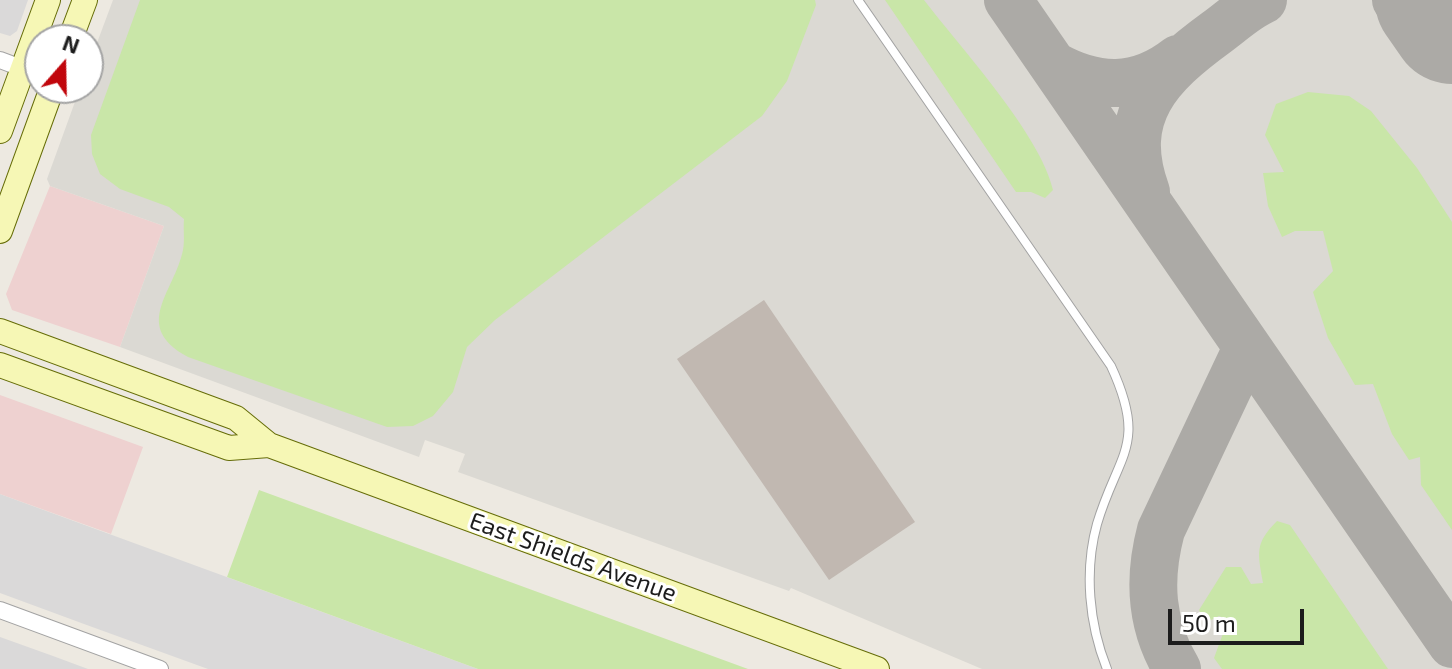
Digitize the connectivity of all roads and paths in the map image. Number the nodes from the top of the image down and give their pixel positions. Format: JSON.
{"nodes":[{"id":1,"x":48,"y":0,"type":"edge"},
{"id":2,"x":85,"y":0,"type":"edge"},
{"id":3,"x":858,"y":0,"type":"edge"},
{"id":4,"x":76,"y":24,"type":"edge"},
{"id":5,"x":21,"y":68,"type":"edge"},
{"id":6,"x":46,"y":104,"type":"edge"},
{"id":7,"x":0,"y":131,"type":"edge"},
{"id":8,"x":0,"y":231,"type":"edge"},
{"id":9,"x":0,"y":331,"type":"edge"},
{"id":10,"x":0,"y":365,"type":"edge"},
{"id":11,"x":269,"y":445,"type":"junction"},
{"id":12,"x":0,"y":610,"type":"edge"},
{"id":13,"x":160,"y":669,"type":"edge"},
{"id":14,"x":877,"y":669,"type":"edge"},
{"id":15,"x":1107,"y":669,"type":"edge"}],
"edges":[{"from":1,"to":5,"type":"street"},
{"from":2,"to":4,"type":"street"},
{"from":3,"to":15,"type":"lane"},
{"from":5,"to":7,"type":"street"},
{"from":6,"to":8,"type":"street"},
{"from":9,"to":11,"type":"street","name":"East Shields Avenue"},
{"from":10,"to":11,"type":"street","name":"East Shields Avenue"},
{"from":11,"to":14,"type":"street","name":"East Shields Avenue"},
{"from":12,"to":13,"type":"street"}]}
